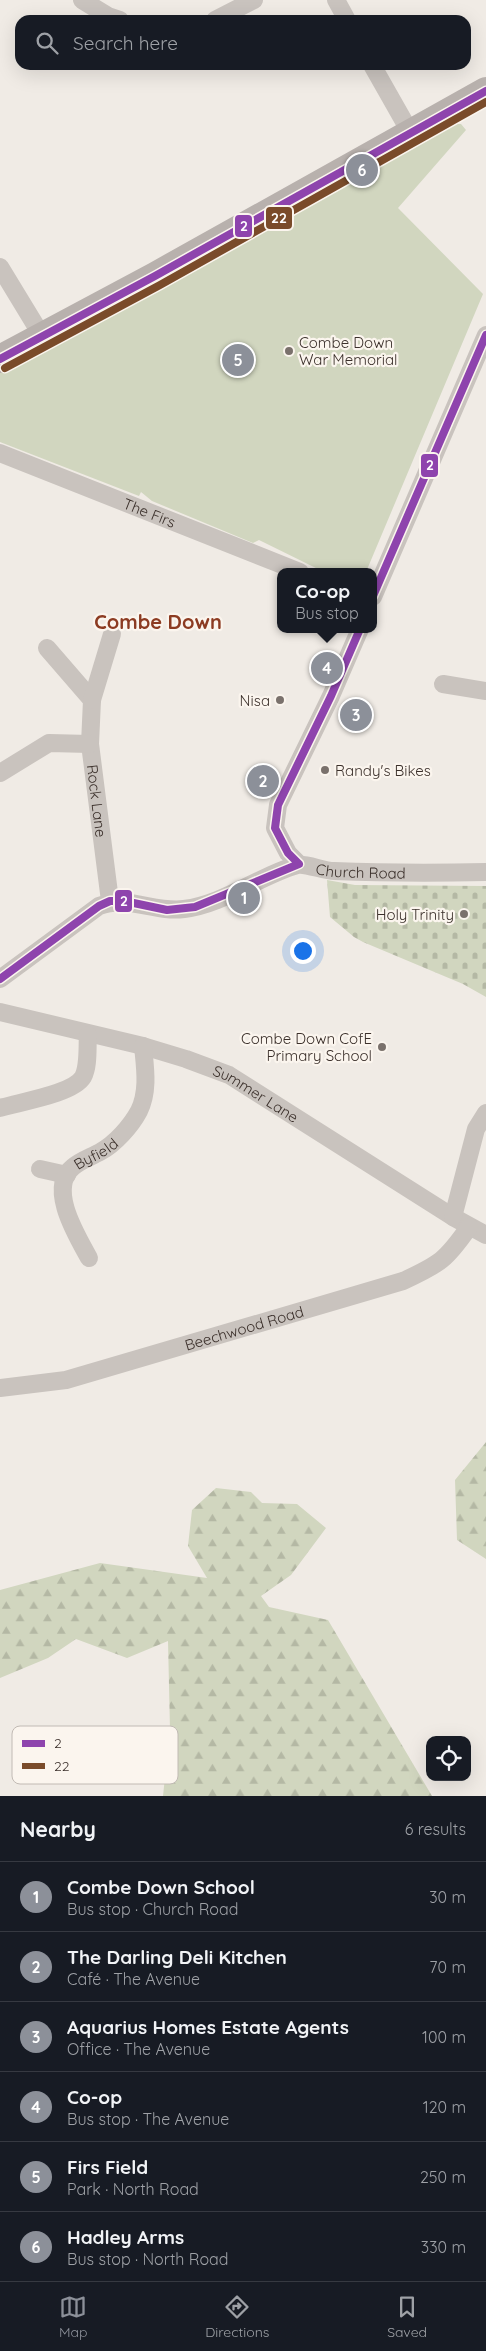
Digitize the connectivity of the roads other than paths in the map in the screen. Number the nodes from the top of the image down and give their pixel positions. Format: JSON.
{"nodes":[{"id":1,"x":82,"y":0,"type":"edge"},
{"id":2,"x":254,"y":0,"type":"edge"},
{"id":3,"x":336,"y":0,"type":"edge"},
{"id":4,"x":106,"y":15,"type":"edge"},
{"id":5,"x":225,"y":15,"type":"edge"},
{"id":6,"x":344,"y":15,"type":"edge"},
{"id":7,"x":375,"y":70,"type":"edge"},
{"id":8,"x":486,"y":90,"type":"edge"},
{"id":9,"x":410,"y":132,"type":"junction"},
{"id":10,"x":0,"y":267,"type":"edge"},
{"id":11,"x":486,"y":335,"type":"edge"},
{"id":12,"x":42,"y":336,"type":"junction"},
{"id":13,"x":0,"y":359,"type":"edge"},
{"id":14,"x":0,"y":453,"type":"edge"},
{"id":15,"x":290,"y":568,"type":"edge"},
{"id":16,"x":377,"y":588,"type":"edge"},
{"id":17,"x":358,"y":633,"type":"edge"},
{"id":18,"x":112,"y":634,"type":"dead end"},
{"id":19,"x":47,"y":648,"type":"dead end"},
{"id":20,"x":444,"y":684,"type":"dead end"},
{"id":21,"x":486,"y":691,"type":"edge"},
{"id":22,"x":92,"y":700,"type":"junction"},
{"id":23,"x":90,"y":744,"type":"junction"},
{"id":24,"x":0,"y":773,"type":"edge"},
{"id":25,"x":300,"y":864,"type":"junction"},
{"id":26,"x":486,"y":872,"type":"edge"},
{"id":27,"x":110,"y":902,"type":"junction"},
{"id":28,"x":0,"y":979,"type":"edge"},
{"id":29,"x":0,"y":1012,"type":"edge"},
{"id":30,"x":88,"y":1034,"type":"junction"},
{"id":31,"x":143,"y":1046,"type":"junction"},
{"id":32,"x":0,"y":1108,"type":"edge"},
{"id":33,"x":486,"y":1113,"type":"edge"},
{"id":34,"x":40,"y":1169,"type":"dead end"},
{"id":35,"x":67,"y":1175,"type":"junction"},
{"id":36,"x":453,"y":1218,"type":"junction"},
{"id":37,"x":469,"y":1226,"type":"junction"},
{"id":38,"x":486,"y":1235,"type":"edge"},
{"id":39,"x":89,"y":1258,"type":"dead end"},
{"id":40,"x":0,"y":1388,"type":"edge"}],
"edges":[{"from":1,"to":4,"type":"street"},
{"from":2,"to":5,"type":"street"},
{"from":3,"to":6,"type":"street"},
{"from":7,"to":9,"type":"street"},
{"from":8,"to":9,"type":"main road"},
{"from":9,"to":12,"type":"main road"},
{"from":10,"to":12,"type":"street"},
{"from":11,"to":16,"type":"street"},
{"from":12,"to":13,"type":"main road"},
{"from":14,"to":15,"type":"street","name":"The Firs"},
{"from":17,"to":25,"type":"street"},
{"from":18,"to":22,"type":"street","name":"Rock Lane"},
{"from":19,"to":22,"type":"street"},
{"from":20,"to":21,"type":"street"},
{"from":22,"to":23,"type":"street","name":"Rock Lane"},
{"from":23,"to":24,"type":"street"},
{"from":23,"to":27,"type":"street","name":"Rock Lane"},
{"from":25,"to":26,"type":"street","name":"Church Road"},
{"from":25,"to":27,"type":"street","name":"Church Road"},
{"from":27,"to":28,"type":"street"},
{"from":29,"to":30,"type":"street","name":"Summer Lane"},
{"from":30,"to":31,"type":"street","name":"Summer Lane"},
{"from":30,"to":32,"type":"street"},
{"from":31,"to":35,"type":"street","name":"Byfield"},
{"from":31,"to":36,"type":"street","name":"Summer Lane"},
{"from":33,"to":36,"type":"street"},
{"from":34,"to":35,"type":"street"},
{"from":35,"to":39,"type":"street","name":"Byfield"},
{"from":36,"to":37,"type":"street","name":"Summer Lane"},
{"from":37,"to":38,"type":"street","name":"Summer Lane"},
{"from":37,"to":40,"type":"street","name":"Beechwood Road"}]}
